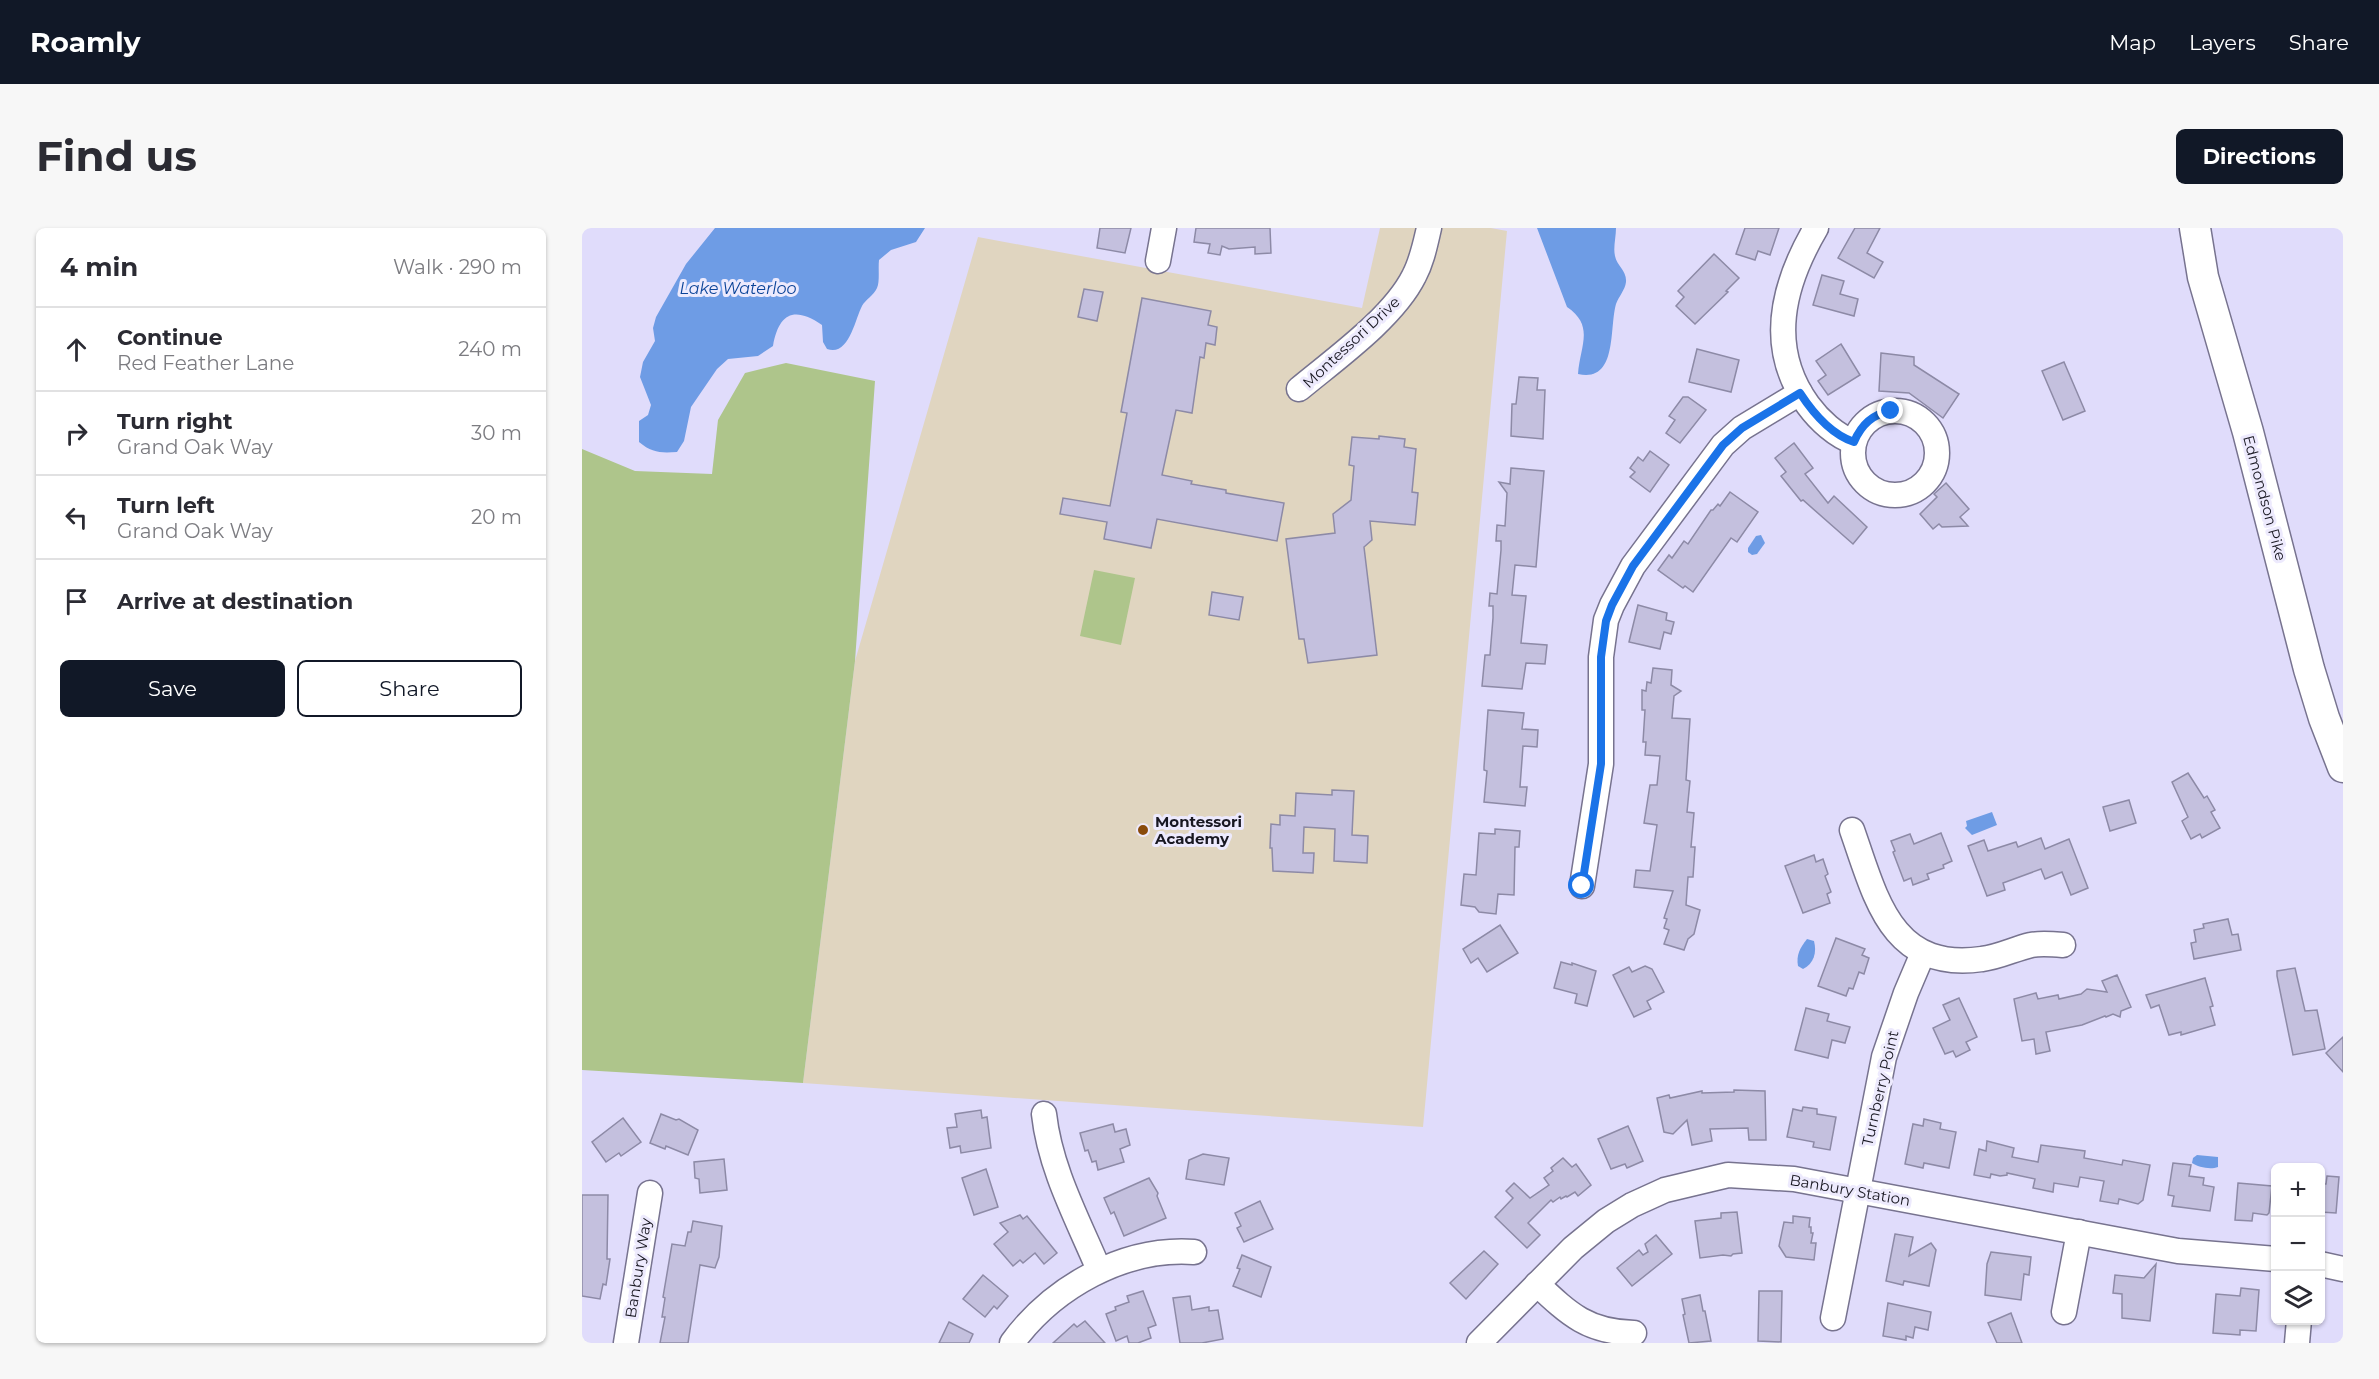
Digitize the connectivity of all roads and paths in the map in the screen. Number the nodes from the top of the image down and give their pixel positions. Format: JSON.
{"nodes":[{"id":1,"x":1164,"y":228,"type":"edge"},
{"id":2,"x":1429,"y":228,"type":"edge"},
{"id":3,"x":1816,"y":228,"type":"edge"},
{"id":4,"x":2195,"y":228,"type":"edge"},
{"id":5,"x":1158,"y":261,"type":"dead end"},
{"id":6,"x":1299,"y":389,"type":"dead end"},
{"id":7,"x":1800,"y":393,"type":"junction"},
{"id":8,"x":1854,"y":442,"type":"dead end"},
{"id":9,"x":2343,"y":767,"type":"edge"},
{"id":10,"x":1852,"y":830,"type":"dead end"},
{"id":11,"x":1582,"y":886,"type":"dead end"},
{"id":12,"x":2063,"y":945,"type":"dead end"},
{"id":13,"x":1923,"y":953,"type":"junction"},
{"id":14,"x":1044,"y":1114,"type":"dead end"},
{"id":15,"x":1857,"y":1191,"type":"junction"},
{"id":16,"x":651,"y":1193,"type":"dead end"},
{"id":17,"x":2079,"y":1232,"type":"junction"},
{"id":18,"x":1194,"y":1252,"type":"dead end"},
{"id":19,"x":2271,"y":1258,"type":"edge"},
{"id":20,"x":2325,"y":1265,"type":"edge"},
{"id":21,"x":2343,"y":1269,"type":"edge"},
{"id":22,"x":1099,"y":1270,"type":"junction"},
{"id":23,"x":1537,"y":1284,"type":"junction"},
{"id":24,"x":2064,"y":1312,"type":"dead end"},
{"id":25,"x":1833,"y":1318,"type":"dead end"},
{"id":26,"x":2299,"y":1325,"type":"edge"},
{"id":27,"x":1635,"y":1333,"type":"dead end"},
{"id":28,"x":626,"y":1343,"type":"edge"},
{"id":29,"x":1012,"y":1343,"type":"edge"},
{"id":30,"x":1479,"y":1343,"type":"edge"},
{"id":31,"x":2297,"y":1343,"type":"edge"}],
"edges":[{"from":1,"to":5,"type":"street"},
{"from":2,"to":6,"type":"street","name":"Montessori Drive"},
{"from":3,"to":7,"type":"street"},
{"from":4,"to":9,"type":"main road","name":"Edmondson Pike"},
{"from":7,"to":8,"type":"street"},
{"from":7,"to":11,"type":"street"},
{"from":10,"to":13,"type":"street"},
{"from":12,"to":13,"type":"street"},
{"from":13,"to":15,"type":"street","name":"Turnberry Point"},
{"from":14,"to":22,"type":"street"},
{"from":15,"to":17,"type":"street","name":"Banbury Station"},
{"from":15,"to":23,"type":"street","name":"Banbury Station"},
{"from":15,"to":25,"type":"street","name":"Turnberry Point"},
{"from":16,"to":28,"type":"street","name":"Banbury Way"},
{"from":17,"to":19,"type":"street","name":"Banbury Station"},
{"from":17,"to":24,"type":"street"},
{"from":18,"to":22,"type":"street"},
{"from":20,"to":21,"type":"street"},
{"from":22,"to":29,"type":"street"},
{"from":23,"to":27,"type":"street"},
{"from":23,"to":30,"type":"street","name":"Banbury Station"},
{"from":26,"to":31,"type":"street"}]}
